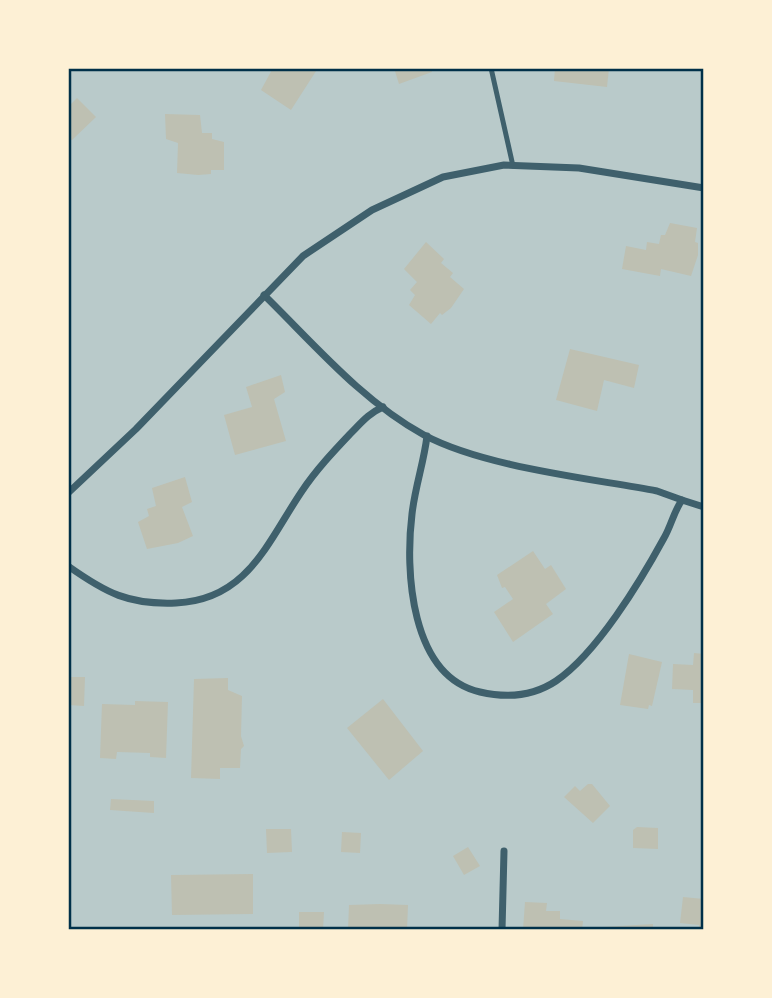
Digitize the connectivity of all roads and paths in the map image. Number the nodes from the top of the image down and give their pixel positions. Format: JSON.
{"nodes":[{"id":1,"x":491,"y":68,"type":"edge"},
{"id":2,"x":513,"y":166,"type":"junction"},
{"id":3,"x":704,"y":188,"type":"edge"},
{"id":4,"x":264,"y":295,"type":"junction"},
{"id":5,"x":383,"y":407,"type":"junction"},
{"id":6,"x":427,"y":436,"type":"junction"},
{"id":7,"x":68,"y":493,"type":"edge"},
{"id":8,"x":682,"y":500,"type":"junction"},
{"id":9,"x":704,"y":507,"type":"edge"},
{"id":10,"x":68,"y":566,"type":"edge"},
{"id":11,"x":504,"y":851,"type":"dead end"},
{"id":12,"x":502,"y":930,"type":"edge"}],
"edges":[{"from":1,"to":2,"type":"lane"},
{"from":2,"to":3,"type":"street"},
{"from":2,"to":4,"type":"street"},
{"from":4,"to":5,"type":"street"},
{"from":4,"to":7,"type":"street"},
{"from":5,"to":6,"type":"street"},
{"from":5,"to":10,"type":"street"},
{"from":6,"to":8,"type":"street"},
{"from":6,"to":8,"type":"street"},
{"from":8,"to":9,"type":"street"},
{"from":11,"to":12,"type":"street"}]}
